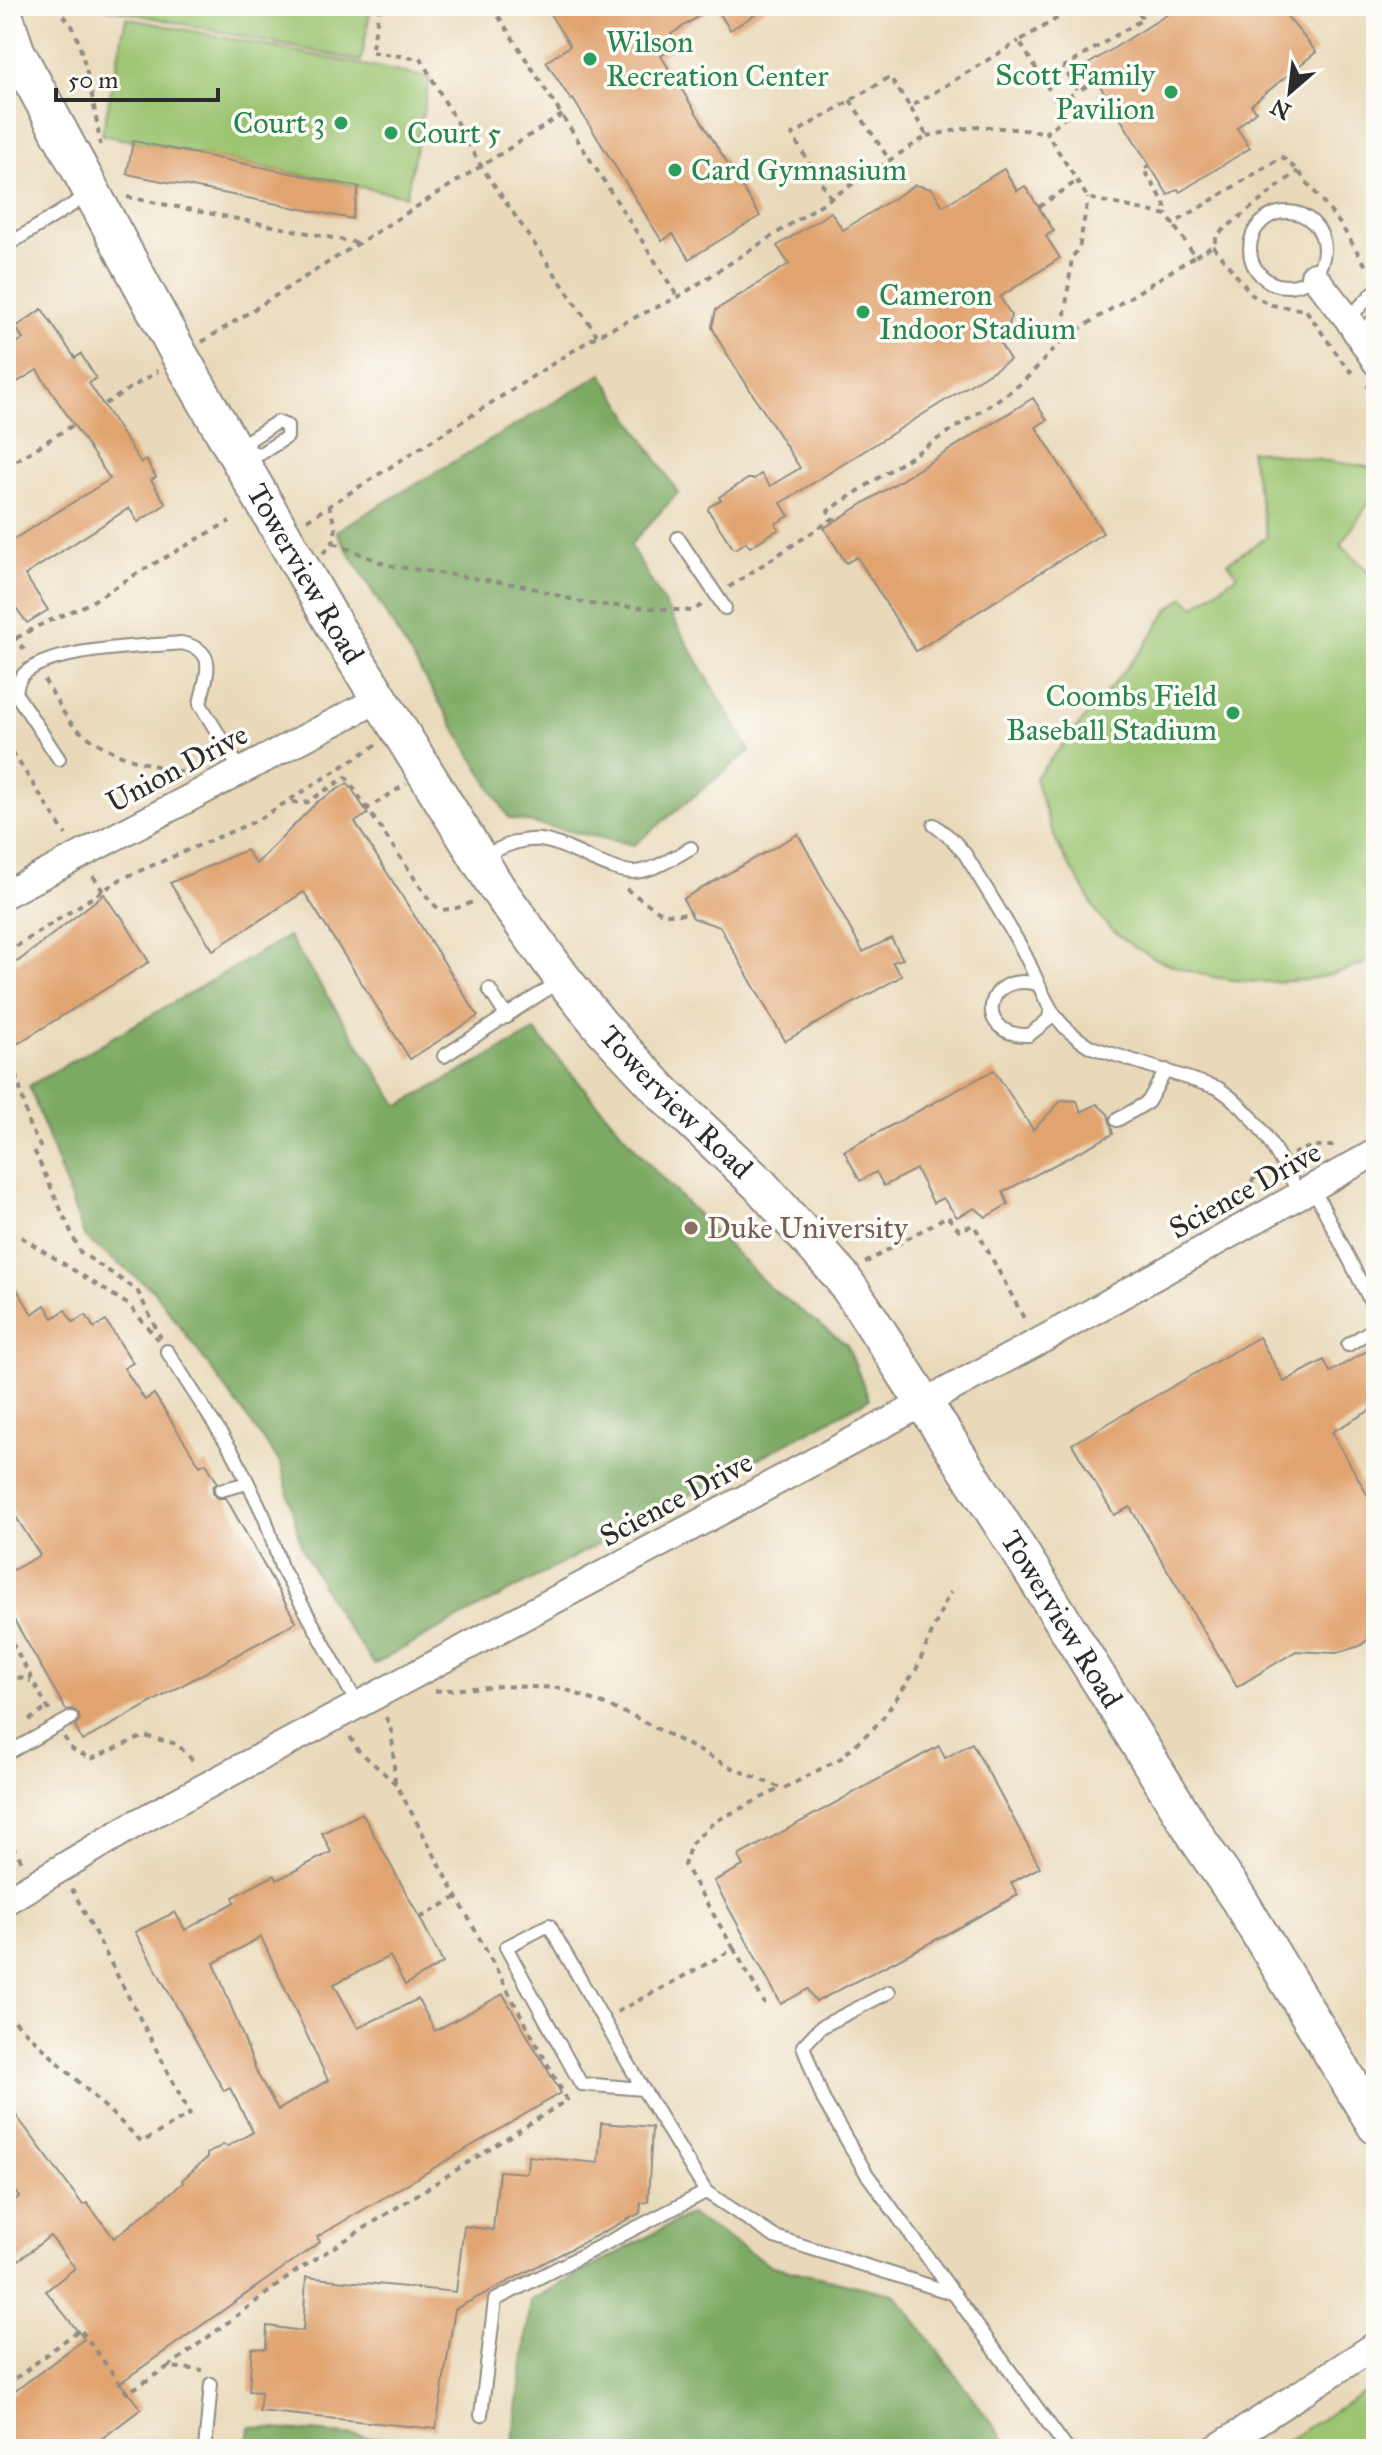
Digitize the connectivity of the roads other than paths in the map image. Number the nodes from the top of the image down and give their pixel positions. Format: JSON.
{"nodes":[{"id":1,"x":9,"y":38,"type":"edge"},
{"id":2,"x":102,"y":194,"type":"junction"},
{"id":3,"x":6,"y":246,"type":"edge"},
{"id":4,"x":1314,"y":276,"type":"junction"},
{"id":5,"x":1376,"y":290,"type":"edge"},
{"id":6,"x":1361,"y":324,"type":"edge"},
{"id":7,"x":1376,"y":362,"type":"edge"},
{"id":8,"x":289,"y":425,"type":"dead end"},
{"id":9,"x":243,"y":454,"type":"junction"},
{"id":10,"x":678,"y":538,"type":"dead end"},
{"id":11,"x":725,"y":608,"type":"dead end"},
{"id":12,"x":379,"y":699,"type":"junction"},
{"id":13,"x":59,"y":759,"type":"dead end"},
{"id":14,"x":241,"y":771,"type":"junction"},
{"id":15,"x":934,"y":825,"type":"dead end"},
{"id":16,"x":691,"y":848,"type":"dead end"},
{"id":17,"x":478,"y":859,"type":"junction"},
{"id":18,"x":6,"y":894,"type":"edge"},
{"id":19,"x":563,"y":979,"type":"junction"},
{"id":20,"x":1037,"y":984,"type":"junction"},
{"id":21,"x":489,"y":989,"type":"dead end"},
{"id":22,"x":1051,"y":1011,"type":"junction"},
{"id":23,"x":507,"y":1017,"type":"junction"},
{"id":24,"x":444,"y":1056,"type":"dead end"},
{"id":25,"x":1166,"y":1070,"type":"junction"},
{"id":26,"x":1117,"y":1120,"type":"dead end"},
{"id":27,"x":1376,"y":1152,"type":"edge"},
{"id":28,"x":1306,"y":1192,"type":"junction"},
{"id":29,"x":1376,"y":1312,"type":"edge"},
{"id":30,"x":1376,"y":1327,"type":"edge"},
{"id":31,"x":1348,"y":1345,"type":"dead end"},
{"id":32,"x":167,"y":1351,"type":"road end"},
{"id":33,"x":925,"y":1402,"type":"junction"},
{"id":34,"x":248,"y":1483,"type":"junction"},
{"id":35,"x":221,"y":1490,"type":"dead end"},
{"id":36,"x":358,"y":1705,"type":"junction"},
{"id":37,"x":71,"y":1718,"type":"dead end"},
{"id":38,"x":6,"y":1754,"type":"edge"},
{"id":39,"x":6,"y":1901,"type":"edge"},
{"id":40,"x":889,"y":1992,"type":"dead end"},
{"id":41,"x":643,"y":2089,"type":"junction"},
{"id":42,"x":1376,"y":2126,"type":"edge"},
{"id":43,"x":706,"y":2192,"type":"junction"},
{"id":44,"x":955,"y":2294,"type":"junction"},
{"id":45,"x":1376,"y":2345,"type":"edge"},
{"id":46,"x":211,"y":2378,"type":"road end"},
{"id":47,"x":481,"y":2415,"type":"dead end"},
{"id":48,"x":205,"y":2449,"type":"edge"},
{"id":49,"x":1067,"y":2449,"type":"edge"},
{"id":50,"x":1215,"y":2449,"type":"edge"}],
"edges":[{"from":1,"to":2,"type":"street","name":"Towerview Road"},
{"from":2,"to":3,"type":"lane"},
{"from":2,"to":9,"type":"street","name":"Towerview Road"},
{"from":4,"to":4,"type":"lane"},
{"from":4,"to":6,"type":"street"},
{"from":5,"to":6,"type":"lane"},
{"from":6,"to":7,"type":"street"},
{"from":8,"to":9,"type":"lane"},
{"from":9,"to":12,"type":"street","name":"Towerview Road"},
{"from":10,"to":11,"type":"lane"},
{"from":12,"to":14,"type":"street","name":"Union Drive"},
{"from":12,"to":17,"type":"street","name":"Towerview Road"},
{"from":13,"to":14,"type":"lane"},
{"from":14,"to":18,"type":"street","name":"Union Drive"},
{"from":15,"to":20,"type":"lane"},
{"from":16,"to":17,"type":"lane"},
{"from":17,"to":19,"type":"street","name":"Towerview Road"},
{"from":19,"to":23,"type":"lane"},
{"from":19,"to":33,"type":"street","name":"Towerview Road"},
{"from":20,"to":22,"type":"lane"},
{"from":20,"to":22,"type":"lane"},
{"from":21,"to":23,"type":"lane"},
{"from":22,"to":25,"type":"lane"},
{"from":23,"to":24,"type":"lane"},
{"from":25,"to":26,"type":"lane"},
{"from":25,"to":28,"type":"lane"},
{"from":27,"to":28,"type":"street","name":"Science Drive"},
{"from":28,"to":29,"type":"lane"},
{"from":28,"to":33,"type":"street","name":"Science Drive"},
{"from":30,"to":31,"type":"lane"},
{"from":32,"to":34,"type":"lane"},
{"from":33,"to":36,"type":"street","name":"Science Drive"},
{"from":33,"to":42,"type":"street","name":"Towerview Road"},
{"from":34,"to":35,"type":"lane"},
{"from":34,"to":36,"type":"lane"},
{"from":36,"to":39,"type":"street","name":"Science Drive"},
{"from":37,"to":38,"type":"lane"},
{"from":40,"to":44,"type":"lane"},
{"from":41,"to":41,"type":"lane"},
{"from":41,"to":43,"type":"lane"},
{"from":43,"to":44,"type":"lane"},
{"from":43,"to":47,"type":"lane"},
{"from":44,"to":49,"type":"lane"},
{"from":45,"to":50,"type":"street"},
{"from":46,"to":48,"type":"lane"}]}
